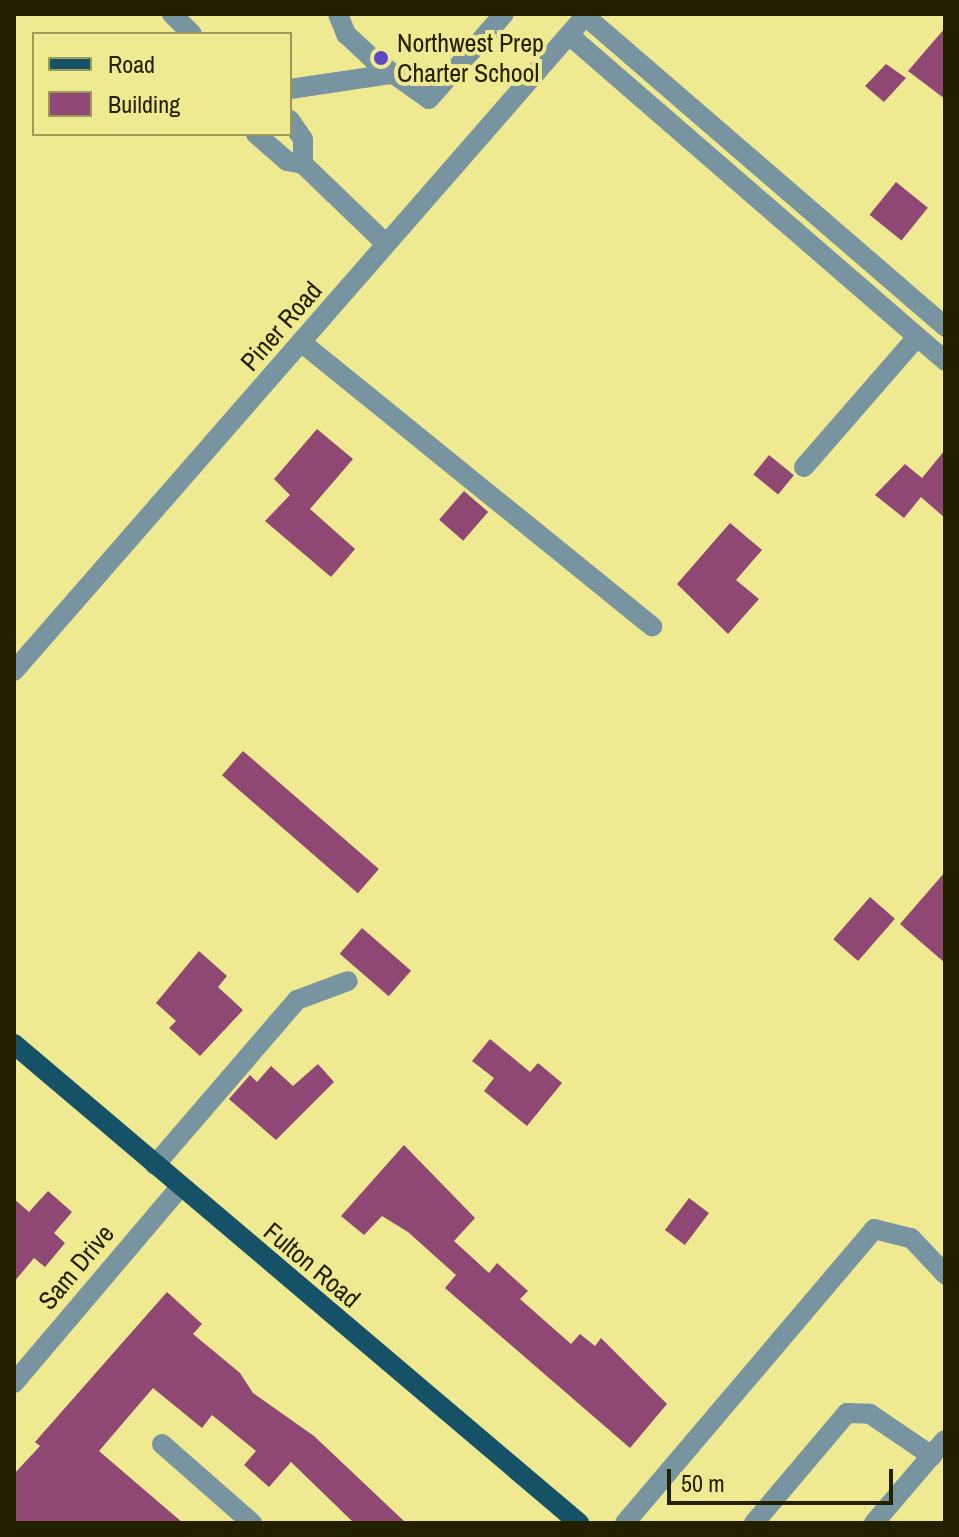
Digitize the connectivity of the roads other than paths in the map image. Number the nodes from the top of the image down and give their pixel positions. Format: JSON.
{"nodes":[{"id":1,"x":172,"y":14,"type":"edge"},
{"id":2,"x":338,"y":14,"type":"edge"},
{"id":3,"x":504,"y":14,"type":"edge"},
{"id":4,"x":585,"y":15,"type":"edge"},
{"id":5,"x":190,"y":32,"type":"edge"},
{"id":6,"x":569,"y":35,"type":"junction"},
{"id":7,"x":390,"y":74,"type":"junction"},
{"id":8,"x":292,"y":89,"type":"edge"},
{"id":9,"x":292,"y":123,"type":"edge"},
{"id":10,"x":258,"y":136,"type":"edge"},
{"id":11,"x":303,"y":164,"type":"junction"},
{"id":12,"x":386,"y":244,"type":"junction"},
{"id":13,"x":945,"y":327,"type":"edge"},
{"id":14,"x":917,"y":337,"type":"junction"},
{"id":15,"x":301,"y":342,"type":"junction"},
{"id":16,"x":945,"y":361,"type":"edge"},
{"id":17,"x":804,"y":467,"type":"dead end"},
{"id":18,"x":652,"y":626,"type":"dead end"},
{"id":19,"x":14,"y":671,"type":"edge"},
{"id":20,"x":348,"y":981,"type":"dead end"},
{"id":21,"x":14,"y":1044,"type":"edge"},
{"id":22,"x":155,"y":1165,"type":"junction"},
{"id":23,"x":180,"y":1187,"type":"junction"},
{"id":24,"x":945,"y":1274,"type":"edge"},
{"id":25,"x":14,"y":1383,"type":"edge"},
{"id":26,"x":162,"y":1444,"type":"dead end"},
{"id":27,"x":938,"y":1448,"type":"edge"},
{"id":28,"x":252,"y":1523,"type":"edge"},
{"id":29,"x":579,"y":1523,"type":"edge"},
{"id":30,"x":625,"y":1523,"type":"edge"},
{"id":31,"x":754,"y":1523,"type":"edge"},
{"id":32,"x":874,"y":1523,"type":"edge"}],
"edges":[{"from":1,"to":5,"type":"street"},
{"from":2,"to":7,"type":"street"},
{"from":3,"to":7,"type":"street"},
{"from":4,"to":6,"type":"street","name":"Piner Road"},
{"from":4,"to":13,"type":"street"},
{"from":6,"to":12,"type":"street","name":"Piner Road"},
{"from":6,"to":14,"type":"street"},
{"from":7,"to":8,"type":"street"},
{"from":9,"to":11,"type":"street"},
{"from":10,"to":11,"type":"street"},
{"from":11,"to":12,"type":"street"},
{"from":12,"to":15,"type":"street","name":"Piner Road"},
{"from":14,"to":16,"type":"street"},
{"from":14,"to":17,"type":"street"},
{"from":15,"to":18,"type":"street"},
{"from":15,"to":19,"type":"street","name":"Piner Road"},
{"from":20,"to":22,"type":"street"},
{"from":21,"to":22,"type":"main road","name":"Fulton Road"},
{"from":22,"to":23,"type":"main road","name":"Fulton Road"},
{"from":23,"to":25,"type":"street","name":"Sam Drive"},
{"from":23,"to":29,"type":"main road","name":"Fulton Road"},
{"from":24,"to":30,"type":"street"},
{"from":26,"to":28,"type":"street"},
{"from":27,"to":31,"type":"street"},
{"from":27,"to":32,"type":"street"}]}
